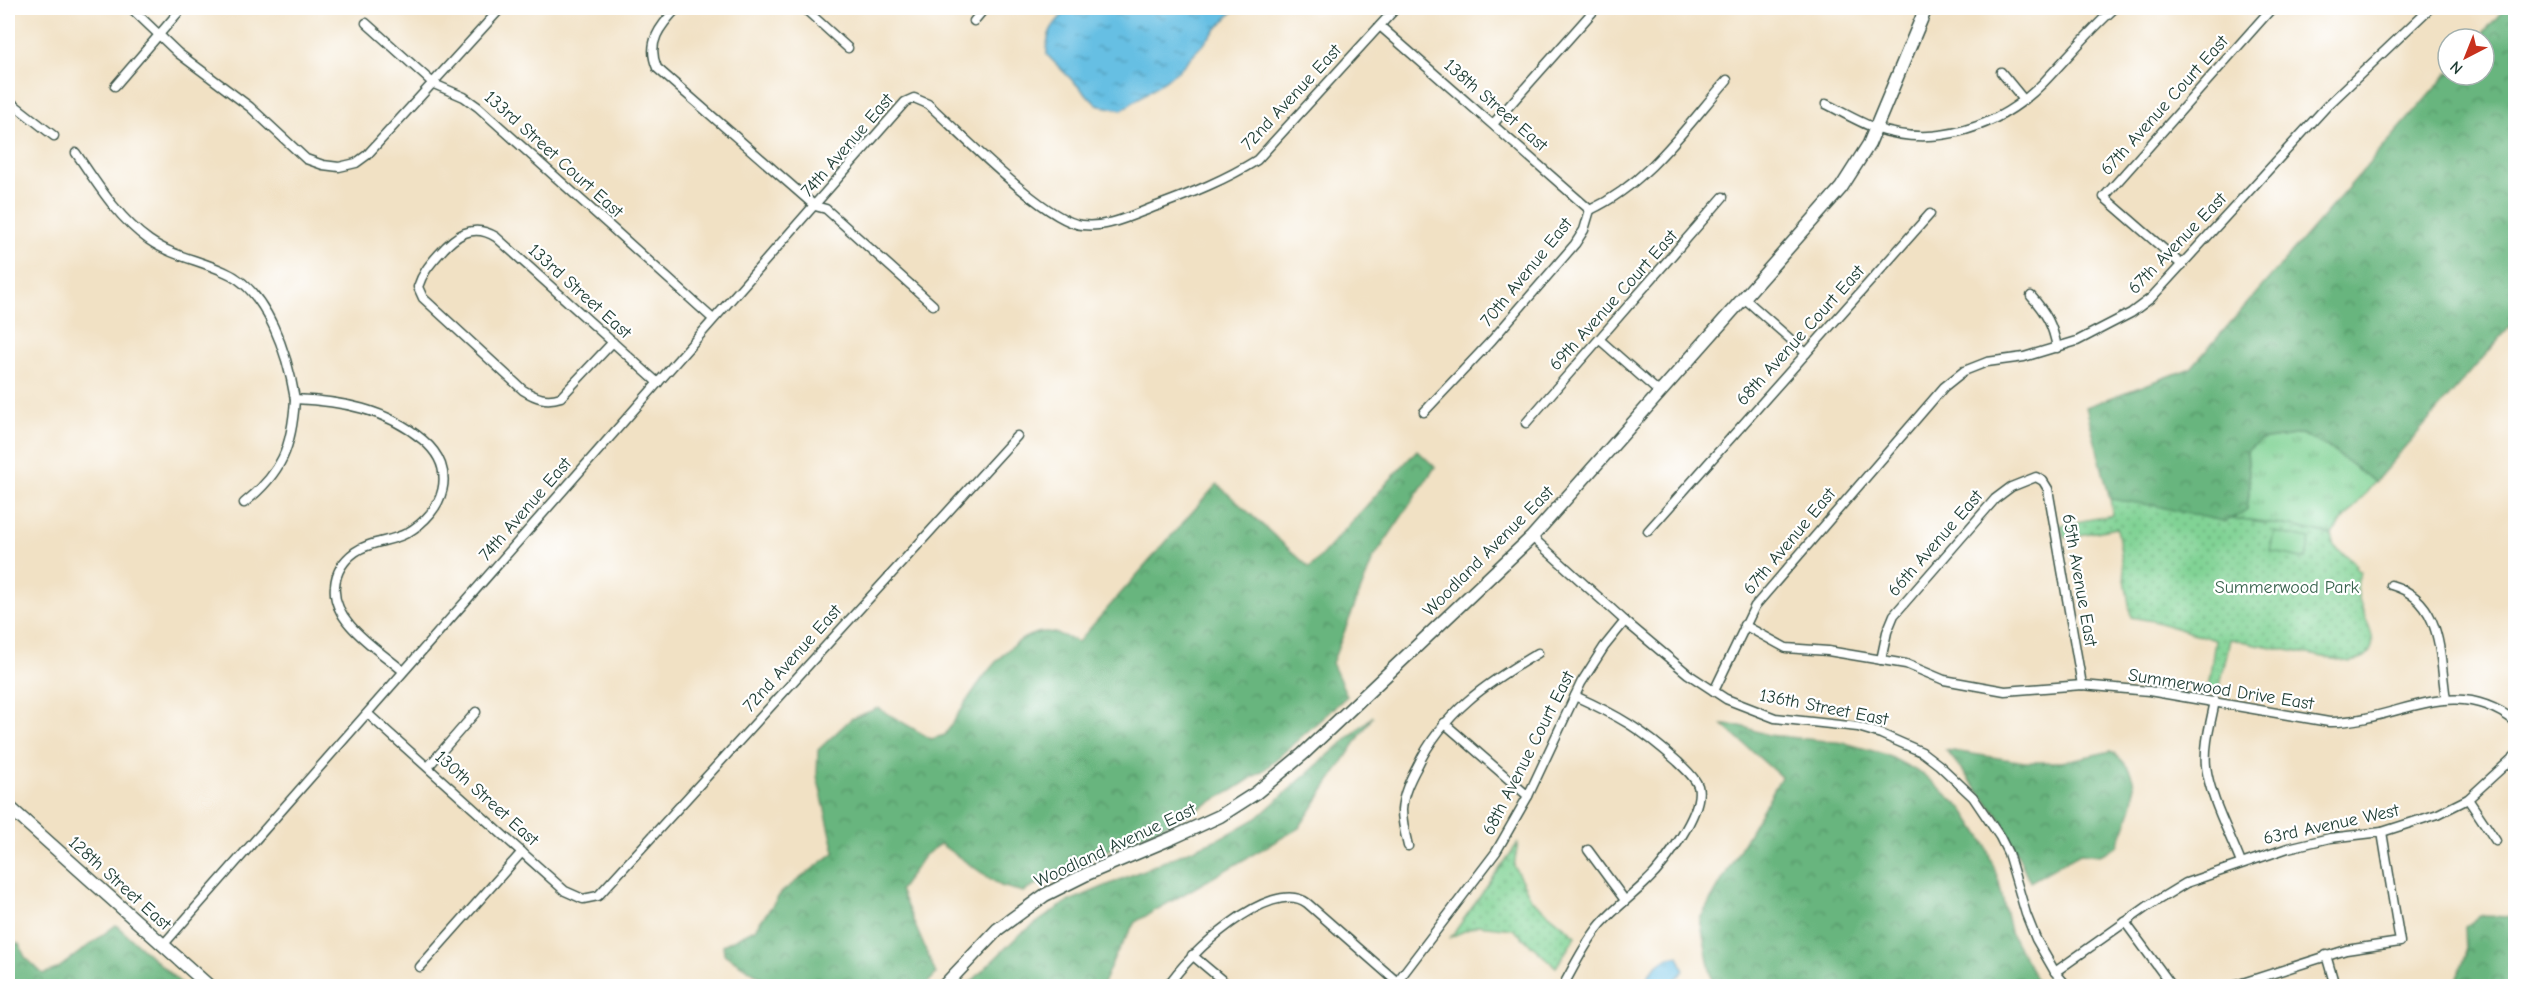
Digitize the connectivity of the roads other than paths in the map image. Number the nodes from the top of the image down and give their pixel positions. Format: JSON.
{"nodes":[{"id":1,"x":131,"y":8,"type":"edge"},
{"id":2,"x":182,"y":8,"type":"edge"},
{"id":3,"x":501,"y":8,"type":"edge"},
{"id":4,"x":677,"y":8,"type":"edge"},
{"id":5,"x":804,"y":8,"type":"edge"},
{"id":6,"x":985,"y":8,"type":"edge"},
{"id":7,"x":1396,"y":8,"type":"edge"},
{"id":8,"x":1596,"y":8,"type":"edge"},
{"id":9,"x":1926,"y":8,"type":"edge"},
{"id":10,"x":2115,"y":8,"type":"edge"},
{"id":11,"x":2272,"y":8,"type":"edge"},
{"id":12,"x":2430,"y":8,"type":"edge"},
{"id":13,"x":974,"y":21,"type":"dead end"},
{"id":14,"x":366,"y":23,"type":"dead end"},
{"id":15,"x":1380,"y":26,"type":"junction"},
{"id":16,"x":158,"y":34,"type":"junction"},
{"id":17,"x":848,"y":48,"type":"dead end"},
{"id":18,"x":2001,"y":72,"type":"dead end"},
{"id":19,"x":1727,"y":80,"type":"dead end"},
{"id":20,"x":434,"y":84,"type":"junction"},
{"id":21,"x":114,"y":86,"type":"dead end"},
{"id":22,"x":914,"y":98,"type":"joint"},
{"id":23,"x":8,"y":100,"type":"edge"},
{"id":24,"x":2024,"y":100,"type":"junction"},
{"id":25,"x":1826,"y":104,"type":"dead end"},
{"id":26,"x":1493,"y":124,"type":"junction"},
{"id":27,"x":1876,"y":128,"type":"junction"},
{"id":28,"x":54,"y":136,"type":"dead end"},
{"id":29,"x":76,"y":153,"type":"dead end"},
{"id":30,"x":1723,"y":197,"type":"dead end"},
{"id":31,"x":815,"y":206,"type":"junction"},
{"id":32,"x":1590,"y":210,"type":"junction"},
{"id":33,"x":1930,"y":214,"type":"dead end"},
{"id":34,"x":2182,"y":265,"type":"junction"},
{"id":35,"x":2031,"y":296,"type":"dead end"},
{"id":36,"x":1745,"y":299,"type":"junction"},
{"id":37,"x":933,"y":305,"type":"dead end"},
{"id":38,"x":713,"y":319,"type":"junction"},
{"id":39,"x":1600,"y":340,"type":"junction"},
{"id":40,"x":613,"y":342,"type":"junction"},
{"id":41,"x":2058,"y":348,"type":"junction"},
{"id":42,"x":1806,"y":353,"type":"junction"},
{"id":43,"x":658,"y":383,"type":"junction"},
{"id":44,"x":1660,"y":393,"type":"junction"},
{"id":45,"x":295,"y":399,"type":"junction"},
{"id":46,"x":1424,"y":412,"type":"dead end"},
{"id":47,"x":1526,"y":423,"type":"dead end"},
{"id":48,"x":1017,"y":436,"type":"dead end"},
{"id":49,"x":2043,"y":481,"type":"joint"},
{"id":50,"x":244,"y":503,"type":"dead end"},
{"id":51,"x":1648,"y":531,"type":"dead end"},
{"id":52,"x":1532,"y":537,"type":"junction"},
{"id":53,"x":2391,"y":585,"type":"dead end"},
{"id":54,"x":1625,"y":621,"type":"junction"},
{"id":55,"x":1744,"y":625,"type":"junction"},
{"id":56,"x":1538,"y":653,"type":"dead end"},
{"id":57,"x":1881,"y":660,"type":"junction"},
{"id":58,"x":403,"y":671,"type":"junction"},
{"id":59,"x":2082,"y":686,"type":"junction"},
{"id":60,"x":1714,"y":691,"type":"junction"},
{"id":61,"x":1575,"y":696,"type":"junction"},
{"id":62,"x":2446,"y":699,"type":"junction"},
{"id":63,"x":2216,"y":701,"type":"junction"},
{"id":64,"x":476,"y":712,"type":"dead end"},
{"id":65,"x":368,"y":714,"type":"junction"},
{"id":66,"x":2516,"y":722,"type":"edge"},
{"id":67,"x":1444,"y":723,"type":"junction"},
{"id":68,"x":2516,"y":755,"type":"edge"},
{"id":69,"x":428,"y":767,"type":"junction"},
{"id":70,"x":1528,"y":796,"type":"junction"},
{"id":71,"x":2468,"y":799,"type":"junction"},
{"id":72,"x":8,"y":806,"type":"edge"},
{"id":73,"x":2382,"y":832,"type":"junction"},
{"id":74,"x":2496,"y":841,"type":"dead end"},
{"id":75,"x":1408,"y":846,"type":"dead end"},
{"id":76,"x":1588,"y":850,"type":"dead end"},
{"id":77,"x":522,"y":852,"type":"junction"},
{"id":78,"x":2241,"y":863,"type":"junction"},
{"id":79,"x":589,"y":899,"type":"joint"},
{"id":80,"x":1624,"y":899,"type":"junction"},
{"id":81,"x":2125,"y":922,"type":"junction"},
{"id":82,"x":163,"y":945,"type":"junction"},
{"id":83,"x":1192,"y":955,"type":"junction"},
{"id":84,"x":2326,"y":956,"type":"junction"},
{"id":85,"x":420,"y":967,"type":"dead end"},
{"id":86,"x":2055,"y":972,"type":"junction"},
{"id":87,"x":1395,"y":985,"type":"edge"},
{"id":88,"x":209,"y":987,"type":"edge"},
{"id":89,"x":944,"y":987,"type":"edge"},
{"id":90,"x":1168,"y":987,"type":"edge"},
{"id":91,"x":1229,"y":987,"type":"edge"},
{"id":92,"x":1563,"y":987,"type":"edge"},
{"id":93,"x":2067,"y":987,"type":"edge"},
{"id":94,"x":2172,"y":987,"type":"edge"},
{"id":95,"x":2234,"y":987,"type":"edge"},
{"id":96,"x":2335,"y":987,"type":"edge"}],
"edges":[{"from":1,"to":16,"type":"street"},
{"from":2,"to":16,"type":"street"},
{"from":3,"to":20,"type":"street"},
{"from":4,"to":31,"type":"street"},
{"from":5,"to":17,"type":"street"},
{"from":6,"to":13,"type":"street"},
{"from":7,"to":15,"type":"street","name":"72nd Avenue East"},
{"from":8,"to":26,"type":"street"},
{"from":9,"to":27,"type":"street","name":"Woodland Avenue East"},
{"from":10,"to":24,"type":"street"},
{"from":11,"to":34,"type":"street","name":"67th Avenue Court East"},
{"from":12,"to":34,"type":"street","name":"67th Avenue East"},
{"from":14,"to":20,"type":"street","name":"133rd Street Court East"},
{"from":15,"to":22,"type":"street","name":"72nd Avenue East"},
{"from":15,"to":26,"type":"street","name":"138th Street East"},
{"from":16,"to":20,"type":"street"},
{"from":16,"to":21,"type":"street"},
{"from":18,"to":24,"type":"street"},
{"from":19,"to":32,"type":"street","name":"70th Avenue East"},
{"from":20,"to":38,"type":"street","name":"133rd Street Court East"},
{"from":22,"to":31,"type":"street","name":"74th Avenue East"},
{"from":23,"to":28,"type":"street"},
{"from":24,"to":27,"type":"street"},
{"from":25,"to":27,"type":"street"},
{"from":26,"to":32,"type":"street","name":"138th Street East"},
{"from":27,"to":36,"type":"street","name":"Woodland Avenue East"},
{"from":29,"to":45,"type":"street"},
{"from":30,"to":39,"type":"street","name":"69th Avenue Court East"},
{"from":31,"to":37,"type":"street"},
{"from":31,"to":38,"type":"street","name":"74th Avenue East"},
{"from":32,"to":46,"type":"street","name":"70th Avenue East"},
{"from":33,"to":42,"type":"street","name":"68th Avenue Court East"},
{"from":34,"to":41,"type":"street","name":"67th Avenue East"},
{"from":35,"to":41,"type":"street"},
{"from":36,"to":42,"type":"street"},
{"from":36,"to":44,"type":"street","name":"Woodland Avenue East"},
{"from":38,"to":43,"type":"street","name":"74th Avenue East"},
{"from":39,"to":44,"type":"street"},
{"from":39,"to":47,"type":"street","name":"69th Avenue Court East"},
{"from":40,"to":40,"type":"street","name":"133rd Street East"},
{"from":40,"to":43,"type":"street","name":"133rd Street East"},
{"from":41,"to":55,"type":"street","name":"67th Avenue East"},
{"from":42,"to":51,"type":"street","name":"68th Avenue Court East"},
{"from":43,"to":58,"type":"street","name":"74th Avenue East"},
{"from":44,"to":52,"type":"street","name":"Woodland Avenue East"},
{"from":45,"to":50,"type":"street"},
{"from":45,"to":58,"type":"street"},
{"from":48,"to":79,"type":"street","name":"72nd Avenue East"},
{"from":49,"to":57,"type":"street","name":"66th Avenue East"},
{"from":49,"to":59,"type":"street","name":"65th Avenue East"},
{"from":52,"to":54,"type":"street","name":"136th Street East"},
{"from":52,"to":89,"type":"street","name":"Woodland Avenue East"},
{"from":53,"to":62,"type":"street"},
{"from":54,"to":60,"type":"street","name":"136th Street East"},
{"from":54,"to":61,"type":"street","name":"68th Avenue Court East"},
{"from":55,"to":57,"type":"street","name":"Summerwood Drive East"},
{"from":55,"to":60,"type":"street","name":"67th Avenue East"},
{"from":56,"to":67,"type":"street","name":"68th Avenue Court East"},
{"from":57,"to":59,"type":"street","name":"Summerwood Drive East"},
{"from":58,"to":65,"type":"street","name":"74th Avenue East"},
{"from":59,"to":63,"type":"street","name":"Summerwood Drive East"},
{"from":60,"to":86,"type":"street","name":"136th Street East"},
{"from":61,"to":70,"type":"street","name":"68th Avenue Court East"},
{"from":61,"to":80,"type":"street"},
{"from":62,"to":63,"type":"street","name":"Summerwood Drive East"},
{"from":62,"to":66,"type":"street","name":"Summerwood Drive East"},
{"from":63,"to":78,"type":"street"},
{"from":64,"to":69,"type":"street"},
{"from":65,"to":69,"type":"street","name":"130th Street East"},
{"from":65,"to":82,"type":"street","name":"74th Avenue East"},
{"from":67,"to":70,"type":"street"},
{"from":67,"to":75,"type":"street","name":"68th Avenue Court East"},
{"from":68,"to":71,"type":"street","name":"63rd Avenue West"},
{"from":69,"to":77,"type":"street","name":"130th Street East"},
{"from":70,"to":87,"type":"street","name":"68th Avenue Court East"},
{"from":71,"to":73,"type":"street","name":"63rd Avenue West"},
{"from":71,"to":74,"type":"street"},
{"from":72,"to":82,"type":"street","name":"128th Street East"},
{"from":73,"to":78,"type":"street","name":"63rd Avenue West"},
{"from":73,"to":84,"type":"street"},
{"from":76,"to":80,"type":"street"},
{"from":77,"to":79,"type":"street","name":"130th Street East"},
{"from":77,"to":85,"type":"street"},
{"from":78,"to":81,"type":"street","name":"63rd Avenue West"},
{"from":80,"to":92,"type":"street"},
{"from":81,"to":86,"type":"street","name":"63rd Avenue West"},
{"from":81,"to":94,"type":"street"},
{"from":82,"to":88,"type":"street","name":"128th Street East"},
{"from":83,"to":87,"type":"street"},
{"from":83,"to":90,"type":"street"},
{"from":83,"to":91,"type":"street"},
{"from":84,"to":95,"type":"street"},
{"from":84,"to":96,"type":"street"},
{"from":86,"to":93,"type":"street","name":"136th Street East"}]}
